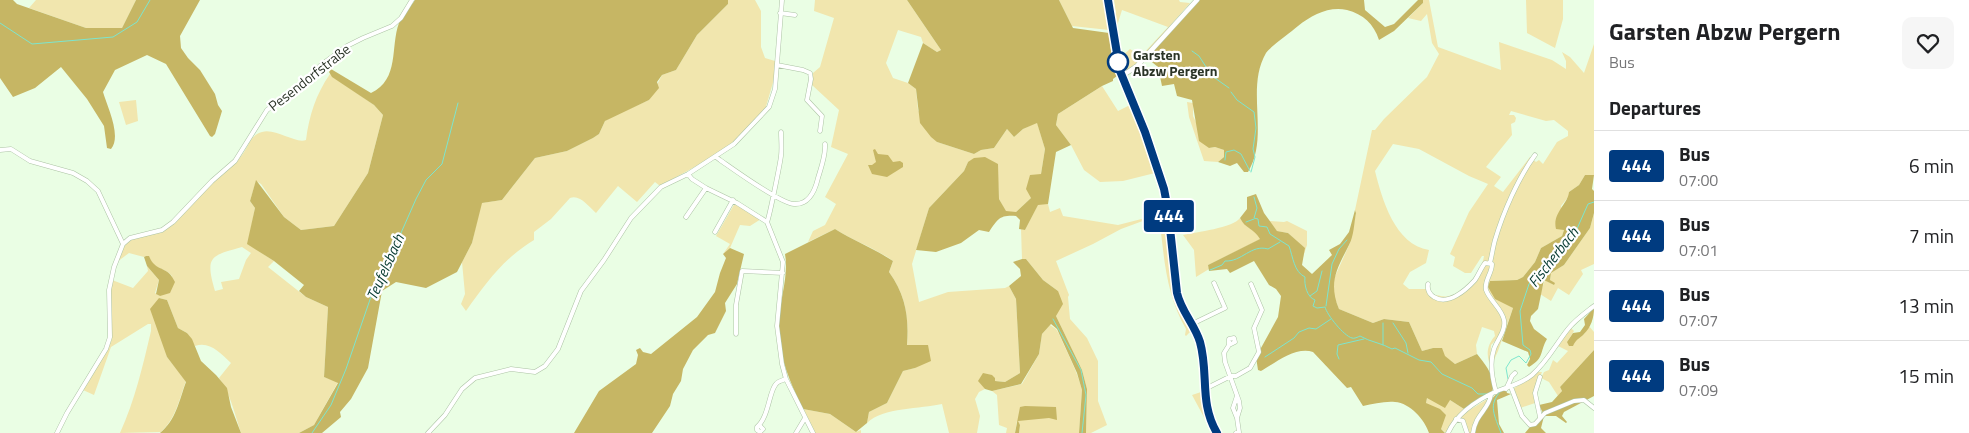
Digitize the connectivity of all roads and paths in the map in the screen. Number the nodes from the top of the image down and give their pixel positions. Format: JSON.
{"nodes":[{"id":1,"x":412,"y":0,"type":"edge"},
{"id":2,"x":782,"y":0,"type":"edge"},
{"id":3,"x":1108,"y":0,"type":"edge"},
{"id":4,"x":1197,"y":0,"type":"edge"},
{"id":5,"x":780,"y":13,"type":"junction"},
{"id":6,"x":795,"y":15,"type":"dead end"},
{"id":7,"x":777,"y":65,"type":"junction"},
{"id":8,"x":1122,"y":76,"type":"junction"},
{"id":9,"x":820,"y":131,"type":"dead end"},
{"id":10,"x":781,"y":132,"type":"dead end"},
{"id":11,"x":825,"y":144,"type":"dead end"},
{"id":12,"x":0,"y":150,"type":"edge"},
{"id":13,"x":1535,"y":155,"type":"dead end"},
{"id":14,"x":716,"y":157,"type":"junction"},
{"id":15,"x":688,"y":174,"type":"junction"},
{"id":16,"x":706,"y":188,"type":"junction"},
{"id":17,"x":773,"y":194,"type":"junction"},
{"id":18,"x":733,"y":200,"type":"junction"},
{"id":19,"x":686,"y":217,"type":"dead end"},
{"id":20,"x":767,"y":222,"type":"junction"},
{"id":21,"x":715,"y":232,"type":"dead end"},
{"id":22,"x":123,"y":244,"type":"junction"},
{"id":23,"x":1490,"y":263,"type":"junction"},
{"id":24,"x":783,"y":273,"type":"junction"},
{"id":25,"x":1214,"y":283,"type":"dead end"},
{"id":26,"x":1251,"y":284,"type":"dead end"},
{"id":27,"x":1428,"y":284,"type":"dead end"},
{"id":28,"x":1594,"y":306,"type":"edge"},
{"id":29,"x":1192,"y":324,"type":"junction"},
{"id":30,"x":736,"y":334,"type":"dead end"},
{"id":31,"x":1229,"y":345,"type":"dead end"},
{"id":32,"x":1516,"y":373,"type":"dead end"},
{"id":33,"x":1231,"y":376,"type":"junction"},
{"id":34,"x":1540,"y":377,"type":"dead end"},
{"id":35,"x":786,"y":379,"type":"junction"},
{"id":36,"x":1511,"y":387,"type":"junction"},
{"id":37,"x":1205,"y":389,"type":"junction"},
{"id":38,"x":1505,"y":389,"type":"junction"},
{"id":39,"x":1497,"y":391,"type":"junction"},
{"id":40,"x":1492,"y":395,"type":"junction"},
{"id":41,"x":1594,"y":408,"type":"edge"},
{"id":42,"x":1540,"y":417,"type":"junction"},
{"id":43,"x":805,"y":418,"type":"junction"},
{"id":44,"x":1456,"y":419,"type":"junction"},
{"id":45,"x":760,"y":426,"type":"dead end"},
{"id":46,"x":58,"y":433,"type":"edge"},
{"id":47,"x":428,"y":433,"type":"edge"},
{"id":48,"x":796,"y":433,"type":"edge"},
{"id":49,"x":812,"y":433,"type":"edge"},
{"id":50,"x":1217,"y":433,"type":"edge"},
{"id":51,"x":1236,"y":433,"type":"edge"},
{"id":52,"x":1448,"y":433,"type":"edge"},
{"id":53,"x":1467,"y":433,"type":"edge"},
{"id":54,"x":1473,"y":433,"type":"edge"}],
"edges":[{"from":1,"to":22,"type":"street","name":"Pesendorfstraße"},
{"from":2,"to":5,"type":"street"},
{"from":3,"to":8,"type":"street"},
{"from":4,"to":8,"type":"street"},
{"from":5,"to":6,"type":"street"},
{"from":5,"to":7,"type":"street"},
{"from":7,"to":9,"type":"street"},
{"from":7,"to":14,"type":"street"},
{"from":8,"to":29,"type":"street"},
{"from":10,"to":17,"type":"street"},
{"from":11,"to":17,"type":"street"},
{"from":12,"to":22,"type":"street"},
{"from":13,"to":23,"type":"street"},
{"from":14,"to":15,"type":"street"},
{"from":14,"to":17,"type":"street"},
{"from":15,"to":16,"type":"street"},
{"from":15,"to":47,"type":"street"},
{"from":16,"to":18,"type":"street"},
{"from":16,"to":19,"type":"street"},
{"from":17,"to":20,"type":"street"},
{"from":18,"to":20,"type":"street"},
{"from":18,"to":21,"type":"street"},
{"from":20,"to":24,"type":"street"},
{"from":22,"to":46,"type":"street"},
{"from":23,"to":27,"type":"street"},
{"from":23,"to":39,"type":"street"},
{"from":24,"to":30,"type":"street"},
{"from":24,"to":35,"type":"street"},
{"from":25,"to":29,"type":"street"},
{"from":26,"to":33,"type":"street"},
{"from":28,"to":36,"type":"street"},
{"from":29,"to":37,"type":"street"},
{"from":31,"to":33,"type":"street"},
{"from":32,"to":38,"type":"street"},
{"from":33,"to":37,"type":"street"},
{"from":33,"to":51,"type":"street"},
{"from":34,"to":42,"type":"street"},
{"from":35,"to":43,"type":"street"},
{"from":35,"to":45,"type":"street"},
{"from":36,"to":38,"type":"street"},
{"from":36,"to":42,"type":"street"},
{"from":37,"to":50,"type":"street"},
{"from":38,"to":39,"type":"street"},
{"from":39,"to":40,"type":"street"},
{"from":40,"to":44,"type":"street"},
{"from":40,"to":54,"type":"street"},
{"from":41,"to":42,"type":"street"},
{"from":43,"to":48,"type":"street"},
{"from":43,"to":49,"type":"street"},
{"from":44,"to":52,"type":"street"},
{"from":44,"to":53,"type":"street"}]}
